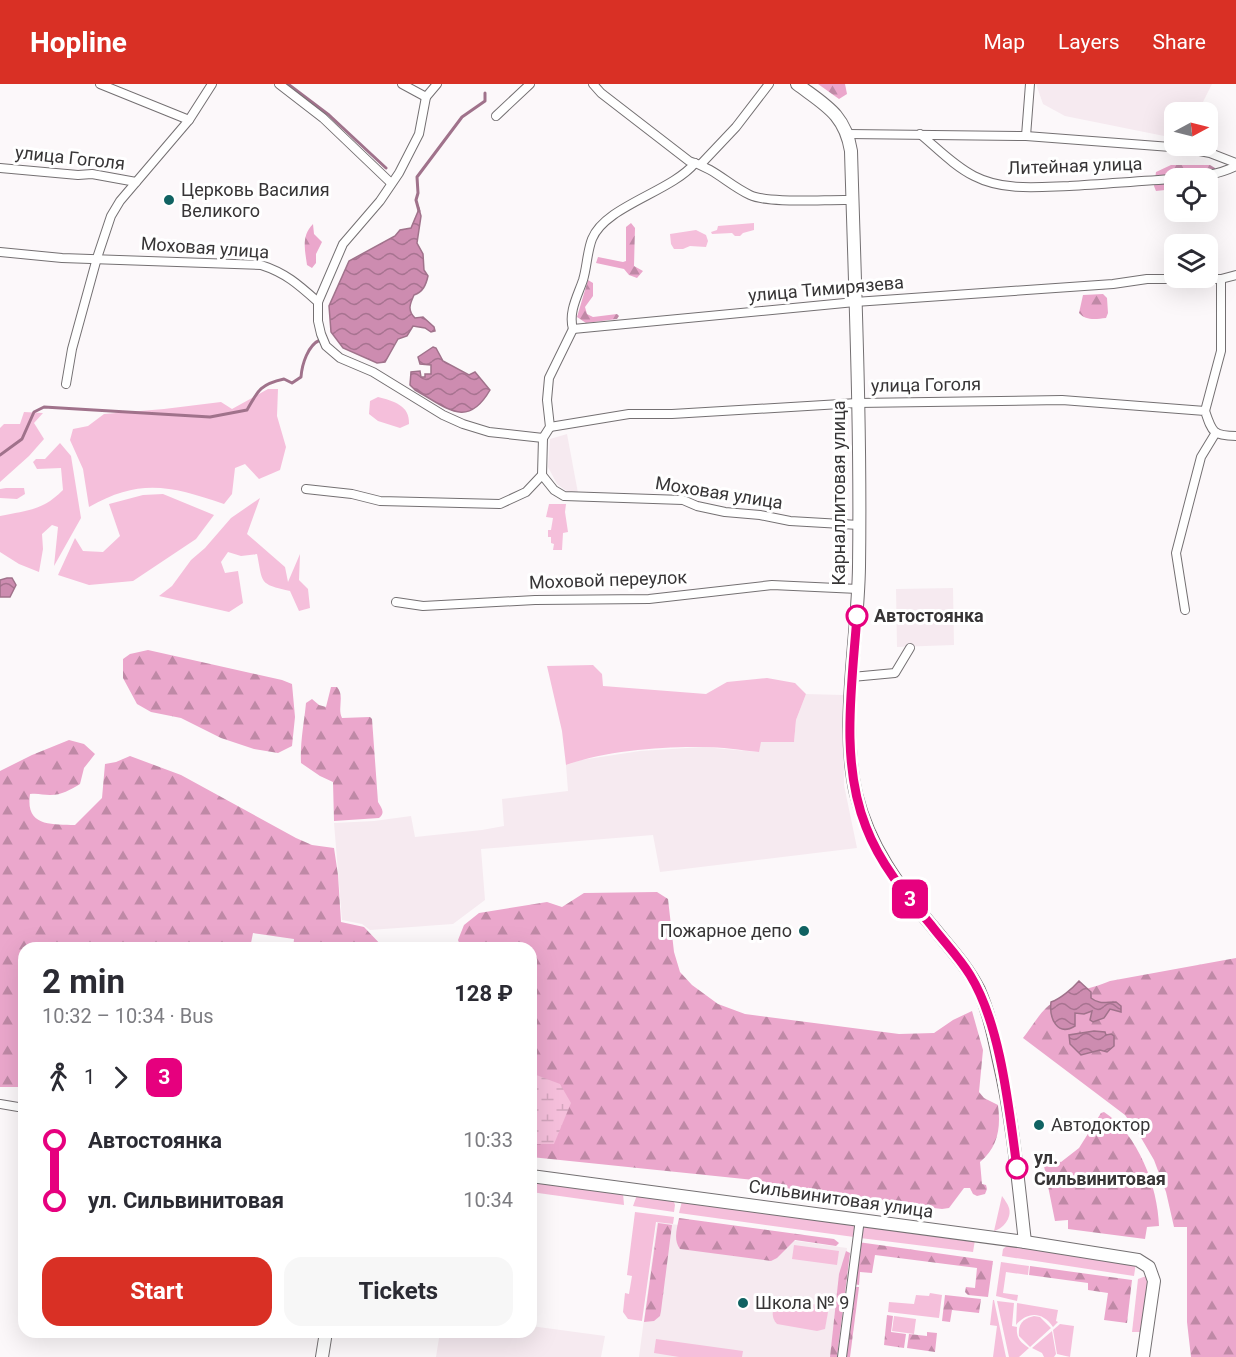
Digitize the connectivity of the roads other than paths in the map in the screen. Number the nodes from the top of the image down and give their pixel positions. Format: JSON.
{"nodes":[{"id":1,"x":100,"y":84,"type":"edge"},
{"id":2,"x":212,"y":84,"type":"edge"},
{"id":3,"x":279,"y":84,"type":"edge"},
{"id":4,"x":402,"y":84,"type":"edge"},
{"id":5,"x":437,"y":84,"type":"edge"},
{"id":6,"x":530,"y":84,"type":"edge"},
{"id":7,"x":593,"y":84,"type":"edge"},
{"id":8,"x":769,"y":84,"type":"edge"},
{"id":9,"x":797,"y":84,"type":"edge"},
{"id":10,"x":1030,"y":84,"type":"edge"},
{"id":11,"x":426,"y":97,"type":"junction"},
{"id":12,"x":496,"y":116,"type":"dead end"},
{"id":13,"x":189,"y":120,"type":"junction"},
{"id":14,"x":848,"y":134,"type":"junction"},
{"id":15,"x":920,"y":134,"type":"junction"},
{"id":16,"x":1026,"y":136,"type":"junction"},
{"id":17,"x":698,"y":164,"type":"junction"},
{"id":18,"x":1236,"y":165,"type":"edge"},
{"id":19,"x":0,"y":168,"type":"edge"},
{"id":20,"x":1218,"y":173,"type":"edge"},
{"id":21,"x":1164,"y":180,"type":"edge"},
{"id":22,"x":136,"y":182,"type":"junction"},
{"id":23,"x":391,"y":183,"type":"junction"},
{"id":24,"x":852,"y":200,"type":"junction"},
{"id":25,"x":0,"y":252,"type":"edge"},
{"id":26,"x":97,"y":258,"type":"junction"},
{"id":27,"x":1236,"y":275,"type":"edge"},
{"id":28,"x":1221,"y":279,"type":"junction"},
{"id":29,"x":318,"y":302,"type":"junction"},
{"id":30,"x":855,"y":302,"type":"junction"},
{"id":31,"x":573,"y":329,"type":"junction"},
{"id":32,"x":66,"y":384,"type":"dead end"},
{"id":33,"x":857,"y":403,"type":"junction"},
{"id":34,"x":1205,"y":411,"type":"junction"},
{"id":35,"x":550,"y":427,"type":"junction"},
{"id":36,"x":1215,"y":434,"type":"junction"},
{"id":37,"x":1236,"y":436,"type":"edge"},
{"id":38,"x":543,"y":438,"type":"junction"},
{"id":39,"x":542,"y":475,"type":"junction"},
{"id":40,"x":306,"y":489,"type":"dead end"},
{"id":41,"x":859,"y":525,"type":"junction"},
{"id":42,"x":858,"y":589,"type":"junction"},
{"id":43,"x":396,"y":602,"type":"dead end"},
{"id":44,"x":1185,"y":610,"type":"dead end"},
{"id":45,"x":910,"y":648,"type":"dead end"},
{"id":46,"x":852,"y":677,"type":"junction"},
{"id":47,"x":0,"y":1104,"type":"edge"},
{"id":48,"x":18,"y":1107,"type":"edge"},
{"id":49,"x":537,"y":1177,"type":"edge"},
{"id":50,"x":860,"y":1220,"type":"junction"},
{"id":51,"x":1025,"y":1242,"type":"junction"},
{"id":52,"x":325,"y":1338,"type":"edge"},
{"id":53,"x":322,"y":1357,"type":"edge"},
{"id":54,"x":842,"y":1357,"type":"edge"},
{"id":55,"x":1143,"y":1357,"type":"edge"}],
"edges":[{"from":1,"to":13,"type":"street"},
{"from":2,"to":13,"type":"street"},
{"from":3,"to":23,"type":"street"},
{"from":4,"to":11,"type":"street"},
{"from":5,"to":11,"type":"street"},
{"from":6,"to":12,"type":"street"},
{"from":7,"to":17,"type":"street"},
{"from":8,"to":17,"type":"street"},
{"from":9,"to":14,"type":"street"},
{"from":10,"to":16,"type":"street"},
{"from":11,"to":23,"type":"street"},
{"from":13,"to":22,"type":"street"},
{"from":14,"to":15,"type":"street"},
{"from":14,"to":24,"type":"street","name":"Карналлитовая улица"},
{"from":15,"to":16,"type":"street"},
{"from":15,"to":21,"type":"street","name":"Литейная улица"},
{"from":16,"to":18,"type":"street"},
{"from":17,"to":24,"type":"street"},
{"from":17,"to":31,"type":"street"},
{"from":18,"to":20,"type":"street"},
{"from":19,"to":22,"type":"street","name":"улица Гоголя"},
{"from":22,"to":26,"type":"street"},
{"from":23,"to":29,"type":"street"},
{"from":24,"to":30,"type":"street","name":"Карналлитовая улица"},
{"from":25,"to":26,"type":"street","name":"Моховая улица"},
{"from":26,"to":29,"type":"street","name":"Моховая улица"},
{"from":26,"to":32,"type":"street"},
{"from":27,"to":28,"type":"street","name":"улица Тимирязева"},
{"from":28,"to":30,"type":"street","name":"улица Тимирязева"},
{"from":28,"to":34,"type":"street"},
{"from":29,"to":38,"type":"street"},
{"from":30,"to":31,"type":"street","name":"улица Тимирязева"},
{"from":30,"to":33,"type":"street","name":"Карналлитовая улица"},
{"from":31,"to":35,"type":"street"},
{"from":33,"to":34,"type":"street","name":"улица Гоголя"},
{"from":33,"to":35,"type":"street","name":"улица Гоголя"},
{"from":33,"to":41,"type":"street","name":"Карналлитовая улица"},
{"from":34,"to":36,"type":"street"},
{"from":35,"to":38,"type":"street"},
{"from":36,"to":37,"type":"street"},
{"from":36,"to":44,"type":"street"},
{"from":38,"to":39,"type":"street"},
{"from":39,"to":40,"type":"street"},
{"from":39,"to":41,"type":"street","name":"Моховая улица"},
{"from":41,"to":42,"type":"street","name":"Карналлитовая улица"},
{"from":42,"to":43,"type":"street","name":"Моховой переулок"},
{"from":42,"to":46,"type":"street","name":"Карналлитовая улица"},
{"from":45,"to":46,"type":"street"},
{"from":46,"to":51,"type":"street","name":"Карналлитовая улица"},
{"from":47,"to":48,"type":"street"},
{"from":49,"to":50,"type":"street","name":"Сильвинитовая улица"},
{"from":50,"to":51,"type":"street","name":"Сильвинитовая улица"},
{"from":50,"to":54,"type":"street"},
{"from":51,"to":55,"type":"street","name":"Сильвинитовая улица"},
{"from":52,"to":53,"type":"street"}]}
